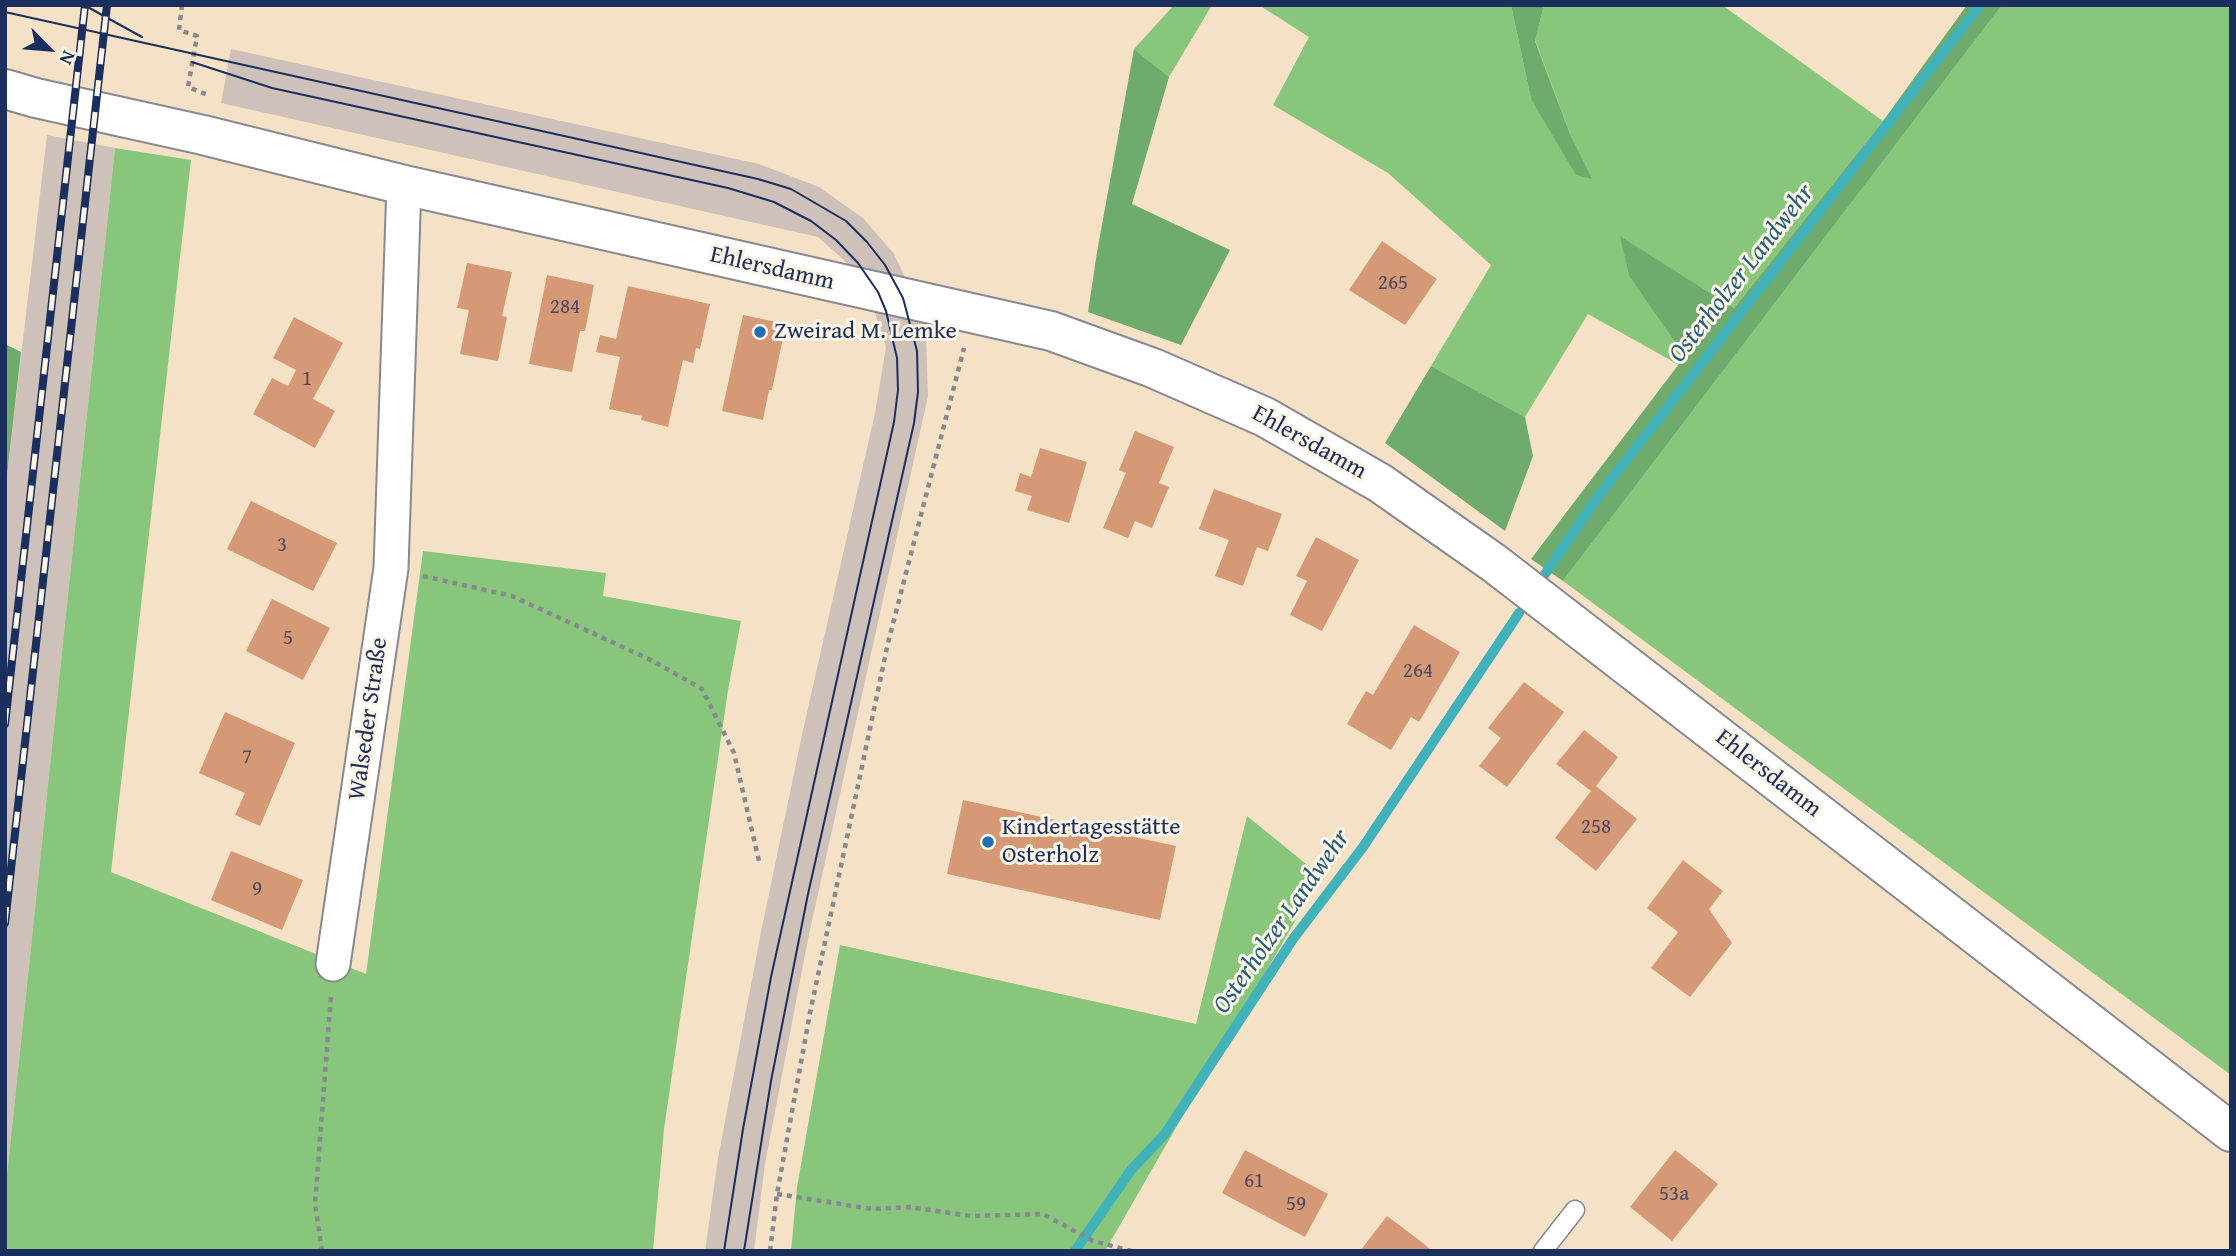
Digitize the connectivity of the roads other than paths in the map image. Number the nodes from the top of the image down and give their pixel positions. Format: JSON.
{"nodes":[{"id":1,"x":5,"y":89,"type":"edge"},
{"id":2,"x":404,"y":186,"type":"junction"},
{"id":3,"x":333,"y":964,"type":"road end"},
{"id":4,"x":2231,"y":1132,"type":"edge"},
{"id":5,"x":1575,"y":1210,"type":"dead end"},
{"id":6,"x":1543,"y":1251,"type":"edge"}],
"edges":[{"from":1,"to":2,"type":"street","name":"Ehlersdamm"},
{"from":2,"to":3,"type":"street","name":"Walseder Straße"},
{"from":2,"to":4,"type":"street","name":"Ehlersdamm"},
{"from":5,"to":6,"type":"lane"}]}
